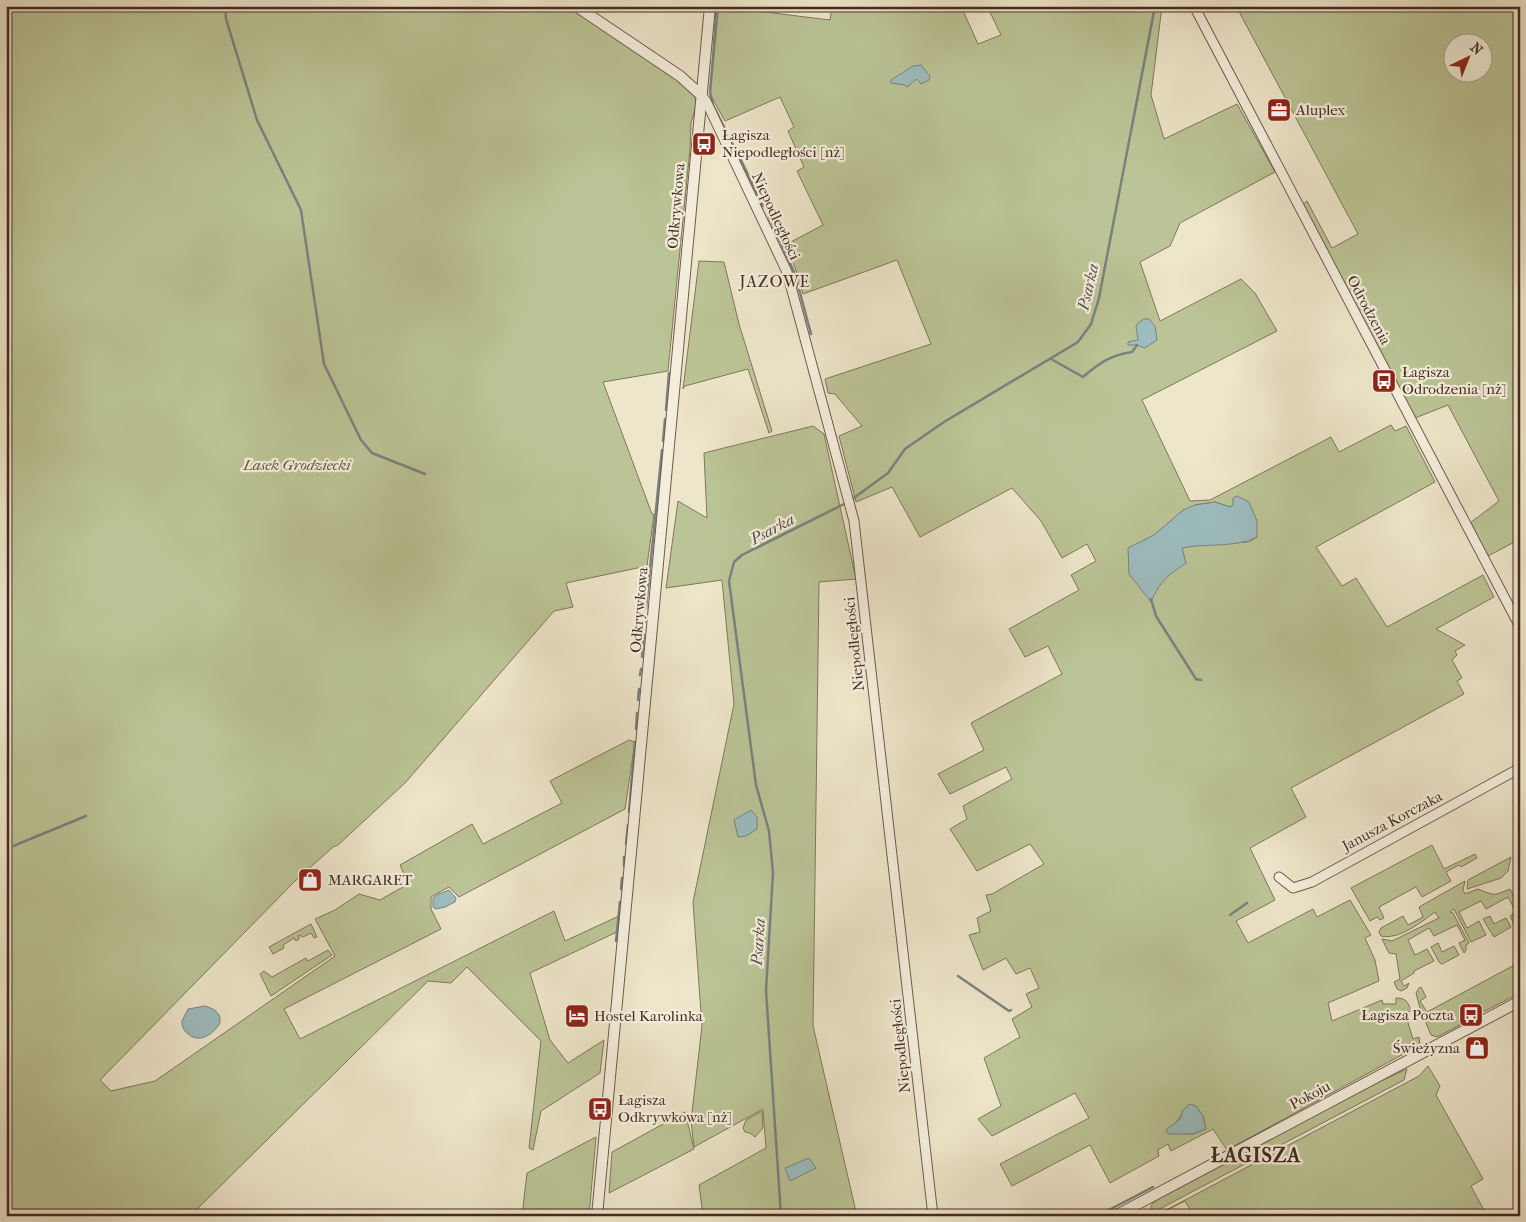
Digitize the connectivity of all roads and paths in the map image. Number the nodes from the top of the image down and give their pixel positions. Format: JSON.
{"nodes":[{"id":1,"x":576,"y":6,"type":"edge"},
{"id":2,"x":710,"y":6,"type":"edge"},
{"id":3,"x":1194,"y":6,"type":"edge"},
{"id":4,"x":701,"y":95,"type":"junction"},
{"id":5,"x":1520,"y":627,"type":"edge"},
{"id":6,"x":1520,"y":768,"type":"edge"},
{"id":7,"x":1279,"y":877,"type":"dead end"},
{"id":8,"x":1520,"y":1001,"type":"edge"},
{"id":9,"x":597,"y":1216,"type":"edge"},
{"id":10,"x":933,"y":1216,"type":"edge"},
{"id":11,"x":1115,"y":1216,"type":"edge"}],
"edges":[{"from":1,"to":4,"type":"street"},
{"from":2,"to":4,"type":"street","name":"Odkrywkowa"},
{"from":3,"to":5,"type":"street","name":"Odrodzenia"},
{"from":4,"to":9,"type":"street","name":"Odkrywkowa"},
{"from":4,"to":10,"type":"street","name":"Niepodległości"},
{"from":6,"to":7,"type":"street","name":"Janusza Korczaka"},
{"from":8,"to":11,"type":"street","name":"Pokoju"}]}
